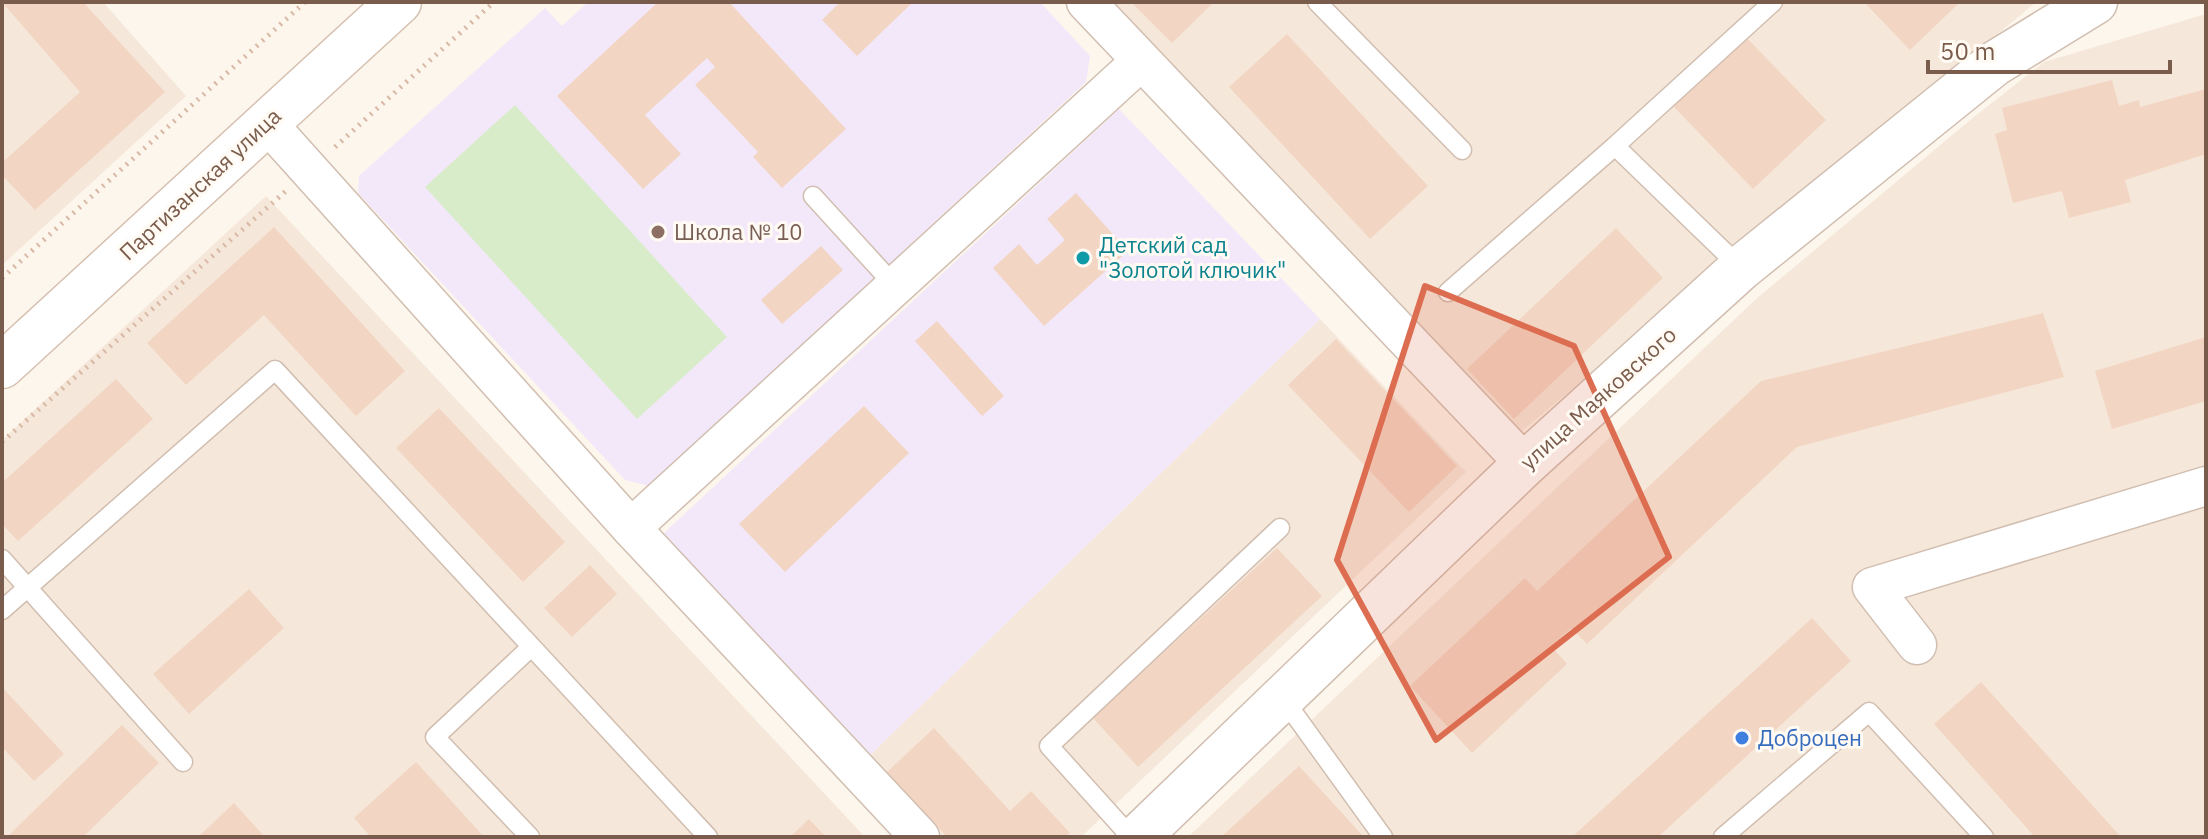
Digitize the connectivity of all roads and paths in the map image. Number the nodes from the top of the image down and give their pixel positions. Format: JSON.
{"nodes":[{"id":1,"x":305,"y":2,"type":"edge"},
{"id":2,"x":399,"y":2,"type":"edge"},
{"id":3,"x":494,"y":2,"type":"edge"},
{"id":4,"x":1086,"y":2,"type":"edge"},
{"id":5,"x":1317,"y":2,"type":"edge"},
{"id":6,"x":1773,"y":2,"type":"edge"},
{"id":7,"x":2095,"y":2,"type":"edge"},
{"id":8,"x":1141,"y":61,"type":"junction"},
{"id":9,"x":267,"y":123,"type":"junction"},
{"id":10,"x":1615,"y":146,"type":"junction"},
{"id":11,"x":1462,"y":150,"type":"dead end"},
{"id":12,"x":310,"y":169,"type":"junction"},
{"id":13,"x":813,"y":196,"type":"dead end"},
{"id":14,"x":1741,"y":268,"type":"junction"},
{"id":15,"x":2,"y":278,"type":"edge"},
{"id":16,"x":895,"y":286,"type":"junction"},
{"id":17,"x":1448,"y":292,"type":"dead end"},
{"id":18,"x":2,"y":366,"type":"edge"},
{"id":19,"x":2,"y":442,"type":"edge"},
{"id":20,"x":1525,"y":464,"type":"junction"},
{"id":21,"x":2206,"y":486,"type":"edge"},
{"id":22,"x":631,"y":528,"type":"junction"},
{"id":23,"x":1280,"y":528,"type":"dead end"},
{"id":24,"x":2,"y":559,"type":"edge"},
{"id":25,"x":27,"y":587,"type":"junction"},
{"id":26,"x":2,"y":610,"type":"edge"},
{"id":27,"x":1917,"y":645,"type":"dead end"},
{"id":28,"x":530,"y":648,"type":"junction"},
{"id":29,"x":1282,"y":697,"type":"junction"},
{"id":30,"x":183,"y":762,"type":"dead end"},
{"id":31,"x":699,"y":834,"type":"edge"},
{"id":32,"x":530,"y":837,"type":"edge"},
{"id":33,"x":920,"y":837,"type":"edge"},
{"id":34,"x":1131,"y":837,"type":"edge"},
{"id":35,"x":1138,"y":837,"type":"edge"},
{"id":36,"x":1383,"y":837,"type":"edge"},
{"id":37,"x":1723,"y":837,"type":"edge"},
{"id":38,"x":1984,"y":837,"type":"edge"}],
"edges":[{"from":1,"to":15,"type":"path"},
{"from":2,"to":9,"type":"street","name":"Партизанская улица"},
{"from":3,"to":12,"type":"path"},
{"from":4,"to":8,"type":"street"},
{"from":5,"to":11,"type":"lane"},
{"from":6,"to":10,"type":"lane"},
{"from":7,"to":14,"type":"street","name":"улица Маяковского"},
{"from":8,"to":16,"type":"street"},
{"from":8,"to":20,"type":"street"},
{"from":9,"to":12,"type":"street"},
{"from":9,"to":18,"type":"street","name":"Партизанская улица"},
{"from":10,"to":14,"type":"lane"},
{"from":10,"to":17,"type":"lane"},
{"from":12,"to":19,"type":"path"},
{"from":12,"to":22,"type":"street"},
{"from":13,"to":16,"type":"lane"},
{"from":14,"to":20,"type":"street","name":"улица Маяковского"},
{"from":16,"to":22,"type":"street"},
{"from":20,"to":29,"type":"street","name":"улица Маяковского"},
{"from":21,"to":27,"type":"street"},
{"from":22,"to":33,"type":"street"},
{"from":23,"to":34,"type":"lane"},
{"from":24,"to":25,"type":"lane"},
{"from":25,"to":26,"type":"lane"},
{"from":25,"to":28,"type":"lane"},
{"from":25,"to":30,"type":"lane"},
{"from":28,"to":31,"type":"lane"},
{"from":28,"to":32,"type":"lane"},
{"from":29,"to":35,"type":"street","name":"улица Маяковского"},
{"from":29,"to":36,"type":"lane"},
{"from":37,"to":38,"type":"lane"}]}
